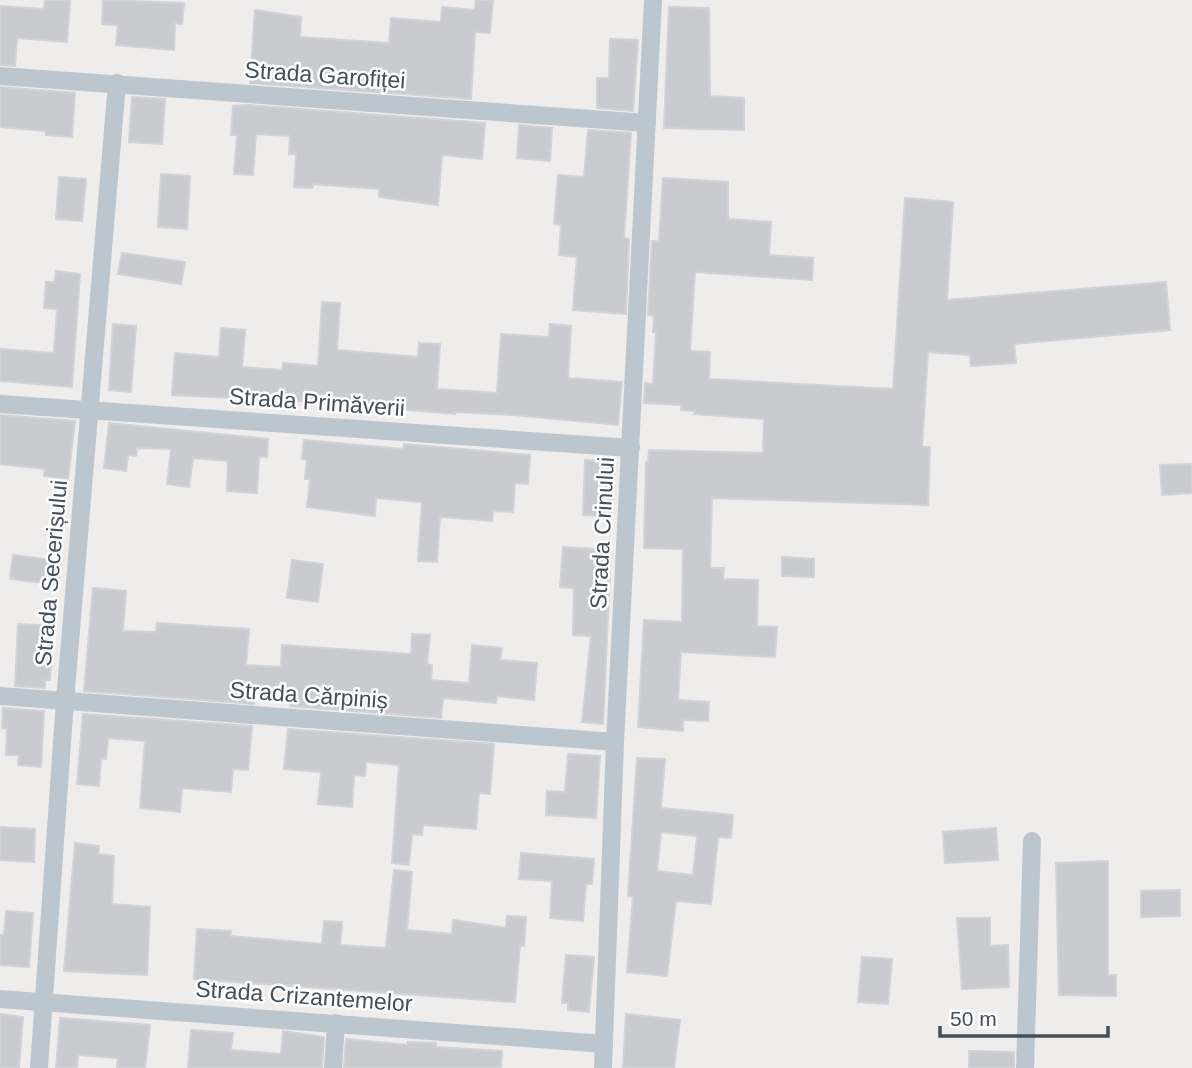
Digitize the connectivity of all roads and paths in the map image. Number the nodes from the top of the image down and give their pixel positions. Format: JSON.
{"nodes":[{"id":1,"x":653,"y":0,"type":"edge"},
{"id":2,"x":0,"y":76,"type":"edge"},
{"id":3,"x":117,"y":83,"type":"junction"},
{"id":4,"x":647,"y":123,"type":"junction"},
{"id":5,"x":0,"y":404,"type":"edge"},
{"id":6,"x":89,"y":411,"type":"junction"},
{"id":7,"x":631,"y":448,"type":"junction"},
{"id":8,"x":0,"y":696,"type":"edge"},
{"id":9,"x":65,"y":701,"type":"junction"},
{"id":10,"x":615,"y":743,"type":"junction"},
{"id":11,"x":1032,"y":841,"type":"dead end"},
{"id":12,"x":0,"y":999,"type":"edge"},
{"id":13,"x":44,"y":1002,"type":"junction"},
{"id":14,"x":336,"y":1023,"type":"junction"},
{"id":15,"x":604,"y":1044,"type":"junction"},
{"id":16,"x":39,"y":1068,"type":"edge"},
{"id":17,"x":333,"y":1068,"type":"edge"},
{"id":18,"x":603,"y":1068,"type":"edge"},
{"id":19,"x":1025,"y":1068,"type":"edge"}],
"edges":[{"from":1,"to":4,"type":"street","name":"Strada Crinului"},
{"from":2,"to":3,"type":"street","name":"Strada Garofiței"},
{"from":3,"to":4,"type":"street","name":"Strada Garofiței"},
{"from":3,"to":6,"type":"street","name":"Strada Secerișului"},
{"from":4,"to":7,"type":"street","name":"Strada Crinului"},
{"from":5,"to":6,"type":"street","name":"Strada Primăverii"},
{"from":6,"to":7,"type":"street","name":"Strada Primăverii"},
{"from":6,"to":9,"type":"street","name":"Strada Secerișului"},
{"from":7,"to":10,"type":"street","name":"Strada Crinului"},
{"from":8,"to":9,"type":"street","name":"Strada Cărpiniș"},
{"from":9,"to":10,"type":"street","name":"Strada Cărpiniș"},
{"from":9,"to":13,"type":"street","name":"Strada Secerișului"},
{"from":10,"to":15,"type":"street","name":"Strada Crinului"},
{"from":11,"to":19,"type":"street"},
{"from":12,"to":13,"type":"street","name":"Strada Crizantemelor"},
{"from":13,"to":14,"type":"street","name":"Strada Crizantemelor"},
{"from":13,"to":16,"type":"street","name":"Strada Secerișului"},
{"from":14,"to":15,"type":"street","name":"Strada Crizantemelor"},
{"from":14,"to":17,"type":"street"},
{"from":15,"to":18,"type":"street","name":"Strada Crinului"}]}
